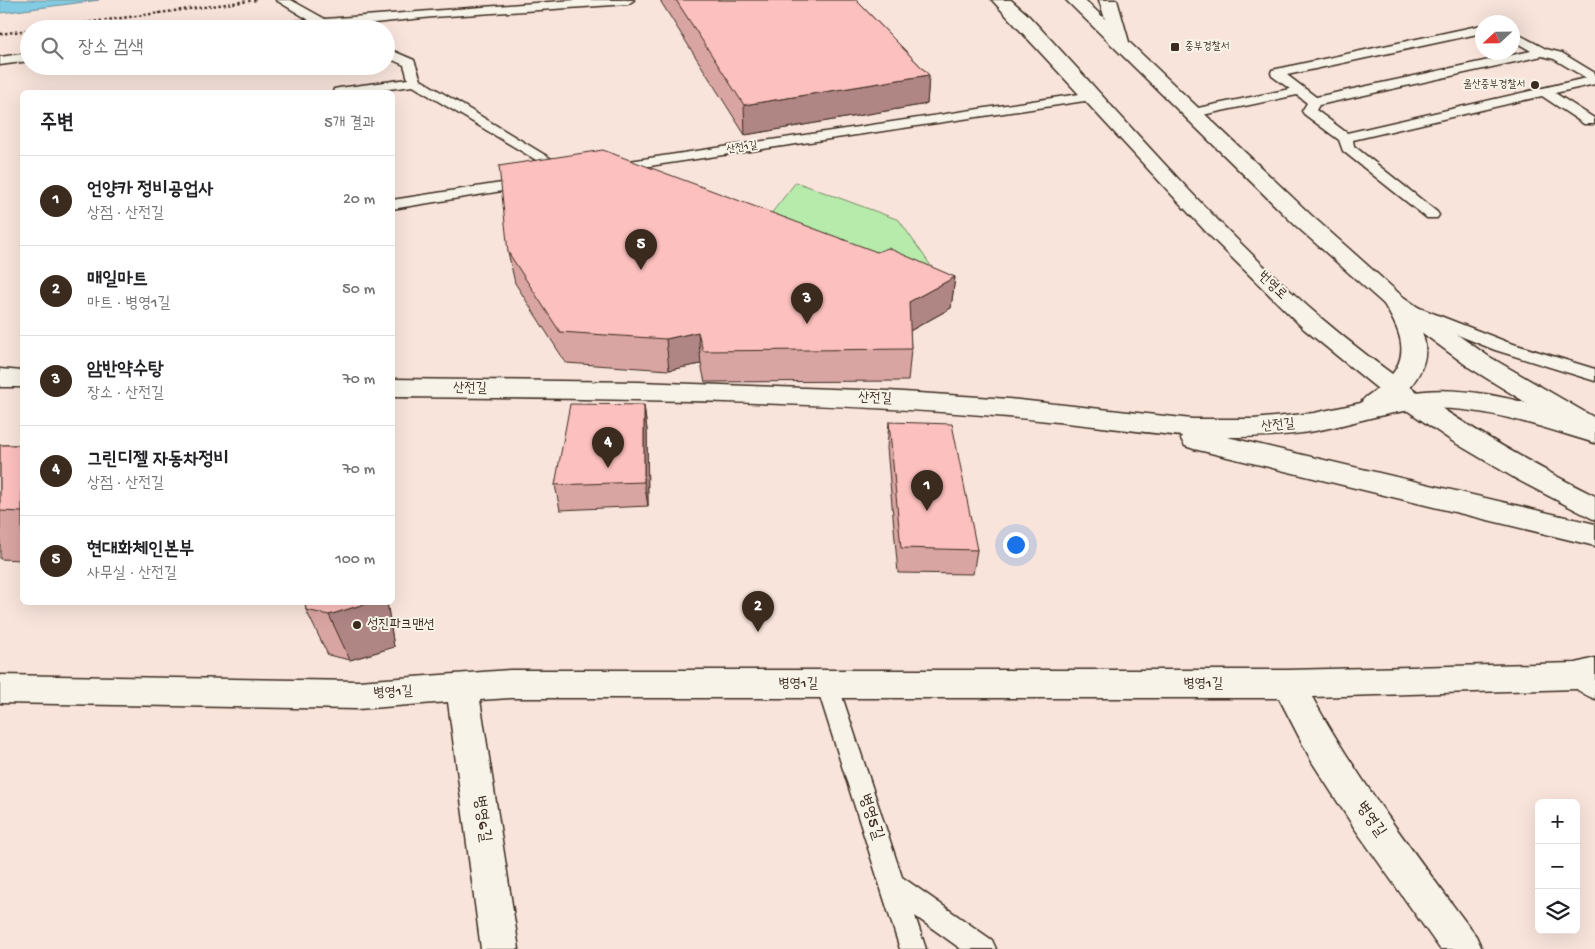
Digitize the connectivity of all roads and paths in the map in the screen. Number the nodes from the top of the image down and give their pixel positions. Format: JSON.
{"nodes":[{"id":1,"x":256,"y":0,"type":"edge"},
{"id":2,"x":282,"y":0,"type":"edge"},
{"id":3,"x":628,"y":0,"type":"edge"},
{"id":4,"x":1001,"y":0,"type":"edge"},
{"id":5,"x":1075,"y":0,"type":"edge"},
{"id":6,"x":1108,"y":0,"type":"edge"},
{"id":7,"x":107,"y":20,"type":"edge"},
{"id":8,"x":317,"y":20,"type":"edge"},
{"id":9,"x":333,"y":20,"type":"edge"},
{"id":10,"x":20,"y":31,"type":"edge"},
{"id":11,"x":1475,"y":31,"type":"edge"},
{"id":12,"x":0,"y":34,"type":"edge"},
{"id":13,"x":1520,"y":40,"type":"edge"},
{"id":14,"x":1121,"y":43,"type":"junction"},
{"id":15,"x":1542,"y":52,"type":"junction"},
{"id":16,"x":395,"y":56,"type":"edge"},
{"id":17,"x":20,"y":58,"type":"edge"},
{"id":18,"x":0,"y":61,"type":"edge"},
{"id":19,"x":1595,"y":79,"type":"edge"},
{"id":20,"x":415,"y":82,"type":"junction"},
{"id":21,"x":354,"y":90,"type":"edge"},
{"id":22,"x":1300,"y":91,"type":"junction"},
{"id":23,"x":1544,"y":92,"type":"junction"},
{"id":24,"x":1093,"y":96,"type":"junction"},
{"id":25,"x":1314,"y":102,"type":"junction"},
{"id":26,"x":1193,"y":113,"type":"junction"},
{"id":27,"x":1589,"y":121,"type":"dead end"},
{"id":28,"x":1345,"y":138,"type":"junction"},
{"id":29,"x":605,"y":169,"type":"edge"},
{"id":30,"x":395,"y":205,"type":"edge"},
{"id":31,"x":1432,"y":215,"type":"dead end"},
{"id":32,"x":1394,"y":300,"type":"junction"},
{"id":33,"x":1595,"y":374,"type":"edge"},
{"id":34,"x":0,"y":378,"type":"edge"},
{"id":35,"x":20,"y":379,"type":"edge"},
{"id":36,"x":395,"y":388,"type":"edge"},
{"id":37,"x":1404,"y":395,"type":"junction"},
{"id":38,"x":1122,"y":421,"type":"junction"},
{"id":39,"x":1595,"y":430,"type":"edge"},
{"id":40,"x":1595,"y":434,"type":"edge"},
{"id":41,"x":1595,"y":510,"type":"edge"},
{"id":42,"x":1595,"y":535,"type":"edge"},
{"id":43,"x":1589,"y":679,"type":"edge"},
{"id":44,"x":827,"y":684,"type":"junction"},
{"id":45,"x":1288,"y":684,"type":"junction"},
{"id":46,"x":0,"y":689,"type":"edge"},
{"id":47,"x":462,"y":689,"type":"junction"},
{"id":48,"x":892,"y":885,"type":"junction"},
{"id":49,"x":500,"y":949,"type":"edge"},
{"id":50,"x":913,"y":949,"type":"edge"},
{"id":51,"x":983,"y":949,"type":"edge"},
{"id":52,"x":1463,"y":949,"type":"edge"}],
"edges":[{"from":1,"to":7,"type":"path"},
{"from":2,"to":8,"type":"lane"},
{"from":3,"to":9,"type":"lane"},
{"from":4,"to":24,"type":"street","name":"번영로"},
{"from":5,"to":14,"type":"street"},
{"from":6,"to":14,"type":"street"},
{"from":10,"to":12,"type":"path"},
{"from":11,"to":22,"type":"lane"},
{"from":13,"to":15,"type":"lane"},
{"from":14,"to":26,"type":"street"},
{"from":15,"to":19,"type":"lane"},
{"from":15,"to":25,"type":"lane"},
{"from":16,"to":20,"type":"lane"},
{"from":17,"to":18,"type":"lane"},
{"from":19,"to":23,"type":"lane"},
{"from":20,"to":21,"type":"lane"},
{"from":20,"to":30,"type":"lane"},
{"from":22,"to":25,"type":"lane"},
{"from":22,"to":26,"type":"lane"},
{"from":23,"to":27,"type":"lane"},
{"from":23,"to":28,"type":"lane"},
{"from":24,"to":29,"type":"lane","name":"산전1길"},
{"from":24,"to":37,"type":"street","name":"번영로"},
{"from":25,"to":28,"type":"lane"},
{"from":26,"to":32,"type":"street"},
{"from":28,"to":31,"type":"lane"},
{"from":32,"to":33,"type":"lane"},
{"from":32,"to":37,"type":"street"},
{"from":32,"to":39,"type":"street"},
{"from":34,"to":35,"type":"street"},
{"from":36,"to":38,"type":"street","name":"산전길"},
{"from":37,"to":38,"type":"street","name":"산전길"},
{"from":37,"to":40,"type":"street","name":"산전길"},
{"from":37,"to":41,"type":"street","name":"번영로"},
{"from":38,"to":42,"type":"street"},
{"from":43,"to":45,"type":"street","name":"병영1길"},
{"from":44,"to":45,"type":"street","name":"병영1길"},
{"from":44,"to":47,"type":"street","name":"병영1길"},
{"from":44,"to":48,"type":"lane","name":"병영5길"},
{"from":45,"to":52,"type":"street","name":"병영길"},
{"from":46,"to":47,"type":"street","name":"병영1길"},
{"from":47,"to":49,"type":"street","name":"병영6길"},
{"from":48,"to":50,"type":"lane","name":"병영5길"},
{"from":48,"to":51,"type":"lane"}]}
